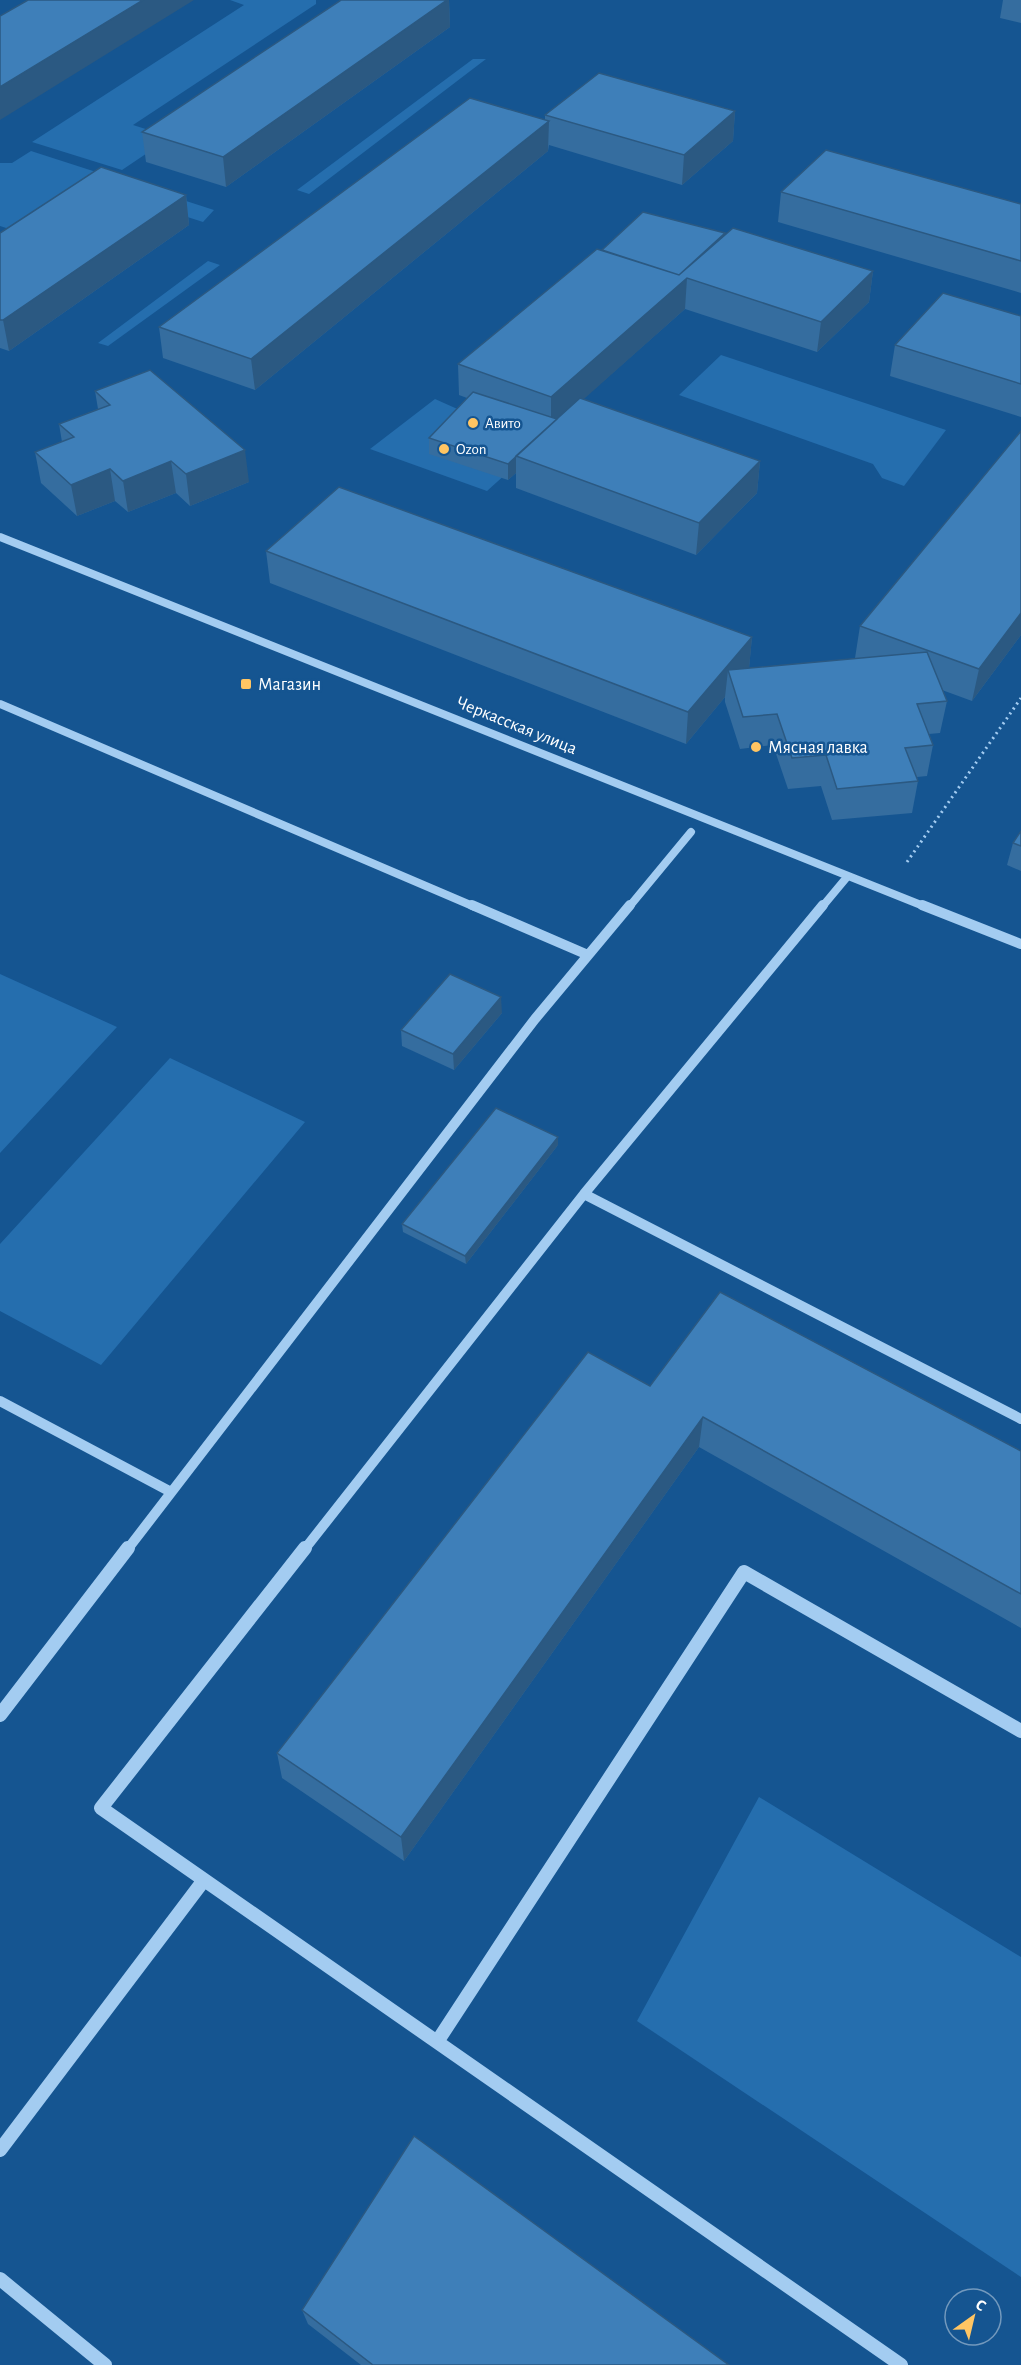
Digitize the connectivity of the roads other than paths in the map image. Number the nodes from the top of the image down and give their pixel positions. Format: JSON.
{"nodes":[{"id":1,"x":0,"y":537,"type":"edge"},
{"id":2,"x":0,"y":704,"type":"edge"},
{"id":3,"x":692,"y":831,"type":"dead end"},
{"id":4,"x":847,"y":877,"type":"junction"},
{"id":5,"x":1021,"y":944,"type":"edge"},
{"id":6,"x":588,"y":955,"type":"junction"},
{"id":7,"x":584,"y":1194,"type":"junction"},
{"id":8,"x":0,"y":1401,"type":"edge"},
{"id":9,"x":1021,"y":1419,"type":"edge"},
{"id":10,"x":171,"y":1492,"type":"junction"},
{"id":11,"x":0,"y":1716,"type":"edge"},
{"id":12,"x":1021,"y":1731,"type":"edge"},
{"id":13,"x":204,"y":1880,"type":"junction"},
{"id":14,"x":437,"y":2042,"type":"junction"},
{"id":15,"x":0,"y":2150,"type":"edge"},
{"id":16,"x":0,"y":2280,"type":"edge"},
{"id":17,"x":105,"y":2365,"type":"edge"},
{"id":18,"x":901,"y":2365,"type":"edge"}],
"edges":[{"from":1,"to":4,"type":"street","name":"Черкасская улица"},
{"from":2,"to":6,"type":"street"},
{"from":3,"to":6,"type":"street"},
{"from":4,"to":5,"type":"street","name":"Черкасская улица"},
{"from":4,"to":7,"type":"street"},
{"from":6,"to":10,"type":"street"},
{"from":7,"to":9,"type":"street"},
{"from":7,"to":13,"type":"street"},
{"from":8,"to":10,"type":"street"},
{"from":10,"to":11,"type":"street"},
{"from":12,"to":14,"type":"street"},
{"from":13,"to":14,"type":"street"},
{"from":13,"to":15,"type":"street"},
{"from":14,"to":18,"type":"street"},
{"from":16,"to":17,"type":"street"}]}
